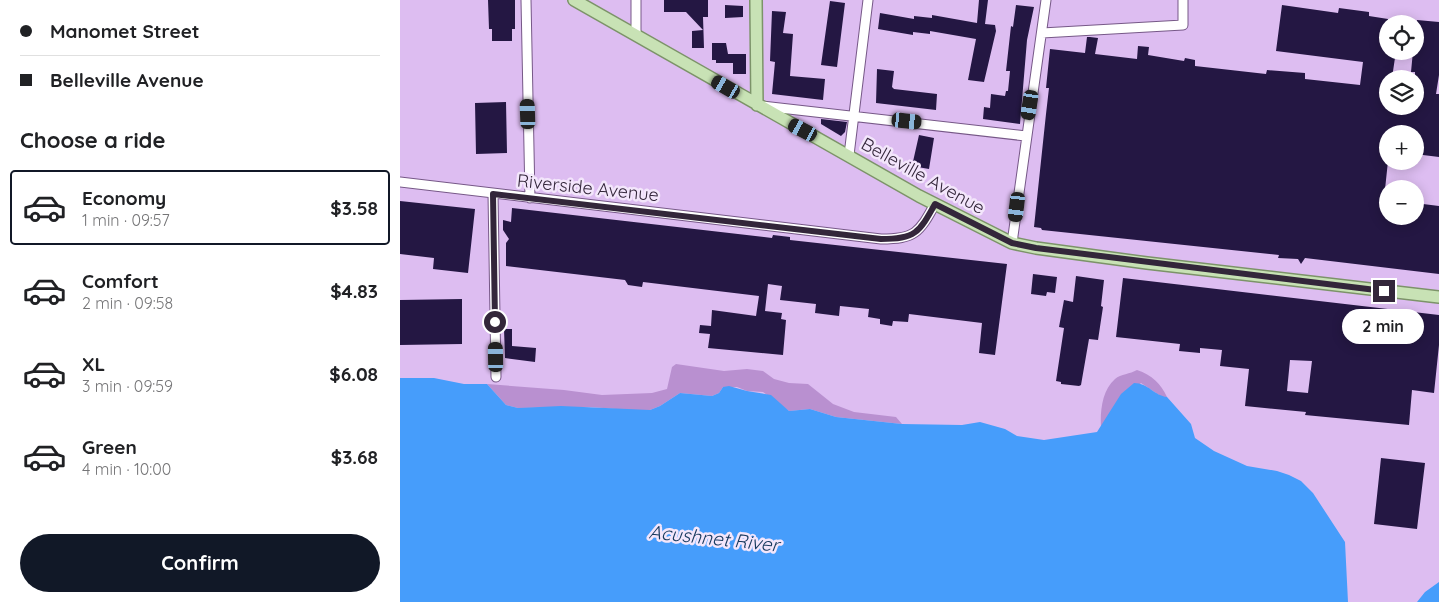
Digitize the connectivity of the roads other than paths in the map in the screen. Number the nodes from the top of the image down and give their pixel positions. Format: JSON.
{"nodes":[{"id":1,"x":526,"y":0,"type":"edge"},
{"id":2,"x":574,"y":0,"type":"edge"},
{"id":3,"x":636,"y":0,"type":"edge"},
{"id":4,"x":756,"y":0,"type":"edge"},
{"id":5,"x":868,"y":0,"type":"edge"},
{"id":6,"x":1046,"y":0,"type":"edge"},
{"id":7,"x":1184,"y":0,"type":"edge"},
{"id":8,"x":1042,"y":33,"type":"junction"},
{"id":9,"x":636,"y":35,"type":"junction"},
{"id":10,"x":757,"y":105,"type":"junction"},
{"id":11,"x":854,"y":116,"type":"junction"},
{"id":12,"x":1026,"y":136,"type":"junction"},
{"id":13,"x":849,"y":155,"type":"junction"},
{"id":14,"x":400,"y":182,"type":"edge"},
{"id":15,"x":493,"y":194,"type":"junction"},
{"id":16,"x":530,"y":198,"type":"junction"},
{"id":17,"x":935,"y":204,"type":"junction"},
{"id":18,"x":1012,"y":243,"type":"junction"},
{"id":19,"x":1439,"y":297,"type":"edge"},
{"id":20,"x":496,"y":377,"type":"dead end"}],
"edges":[{"from":1,"to":16,"type":"street"},
{"from":2,"to":9,"type":"main road","name":"Belleville Avenue"},
{"from":3,"to":9,"type":"street"},
{"from":4,"to":10,"type":"main road"},
{"from":5,"to":11,"type":"street"},
{"from":6,"to":8,"type":"street"},
{"from":7,"to":8,"type":"street"},
{"from":8,"to":12,"type":"street"},
{"from":9,"to":10,"type":"main road","name":"Belleville Avenue"},
{"from":10,"to":11,"type":"street"},
{"from":10,"to":13,"type":"main road","name":"Belleville Avenue"},
{"from":11,"to":12,"type":"street"},
{"from":11,"to":13,"type":"street"},
{"from":12,"to":18,"type":"street"},
{"from":13,"to":17,"type":"main road","name":"Belleville Avenue"},
{"from":14,"to":15,"type":"street","name":"Riverside Avenue"},
{"from":15,"to":16,"type":"street","name":"Riverside Avenue"},
{"from":15,"to":20,"type":"street"},
{"from":16,"to":17,"type":"street","name":"Riverside Avenue"},
{"from":17,"to":18,"type":"main road","name":"Belleville Avenue"},
{"from":18,"to":19,"type":"main road","name":"Belleville Avenue"}]}
